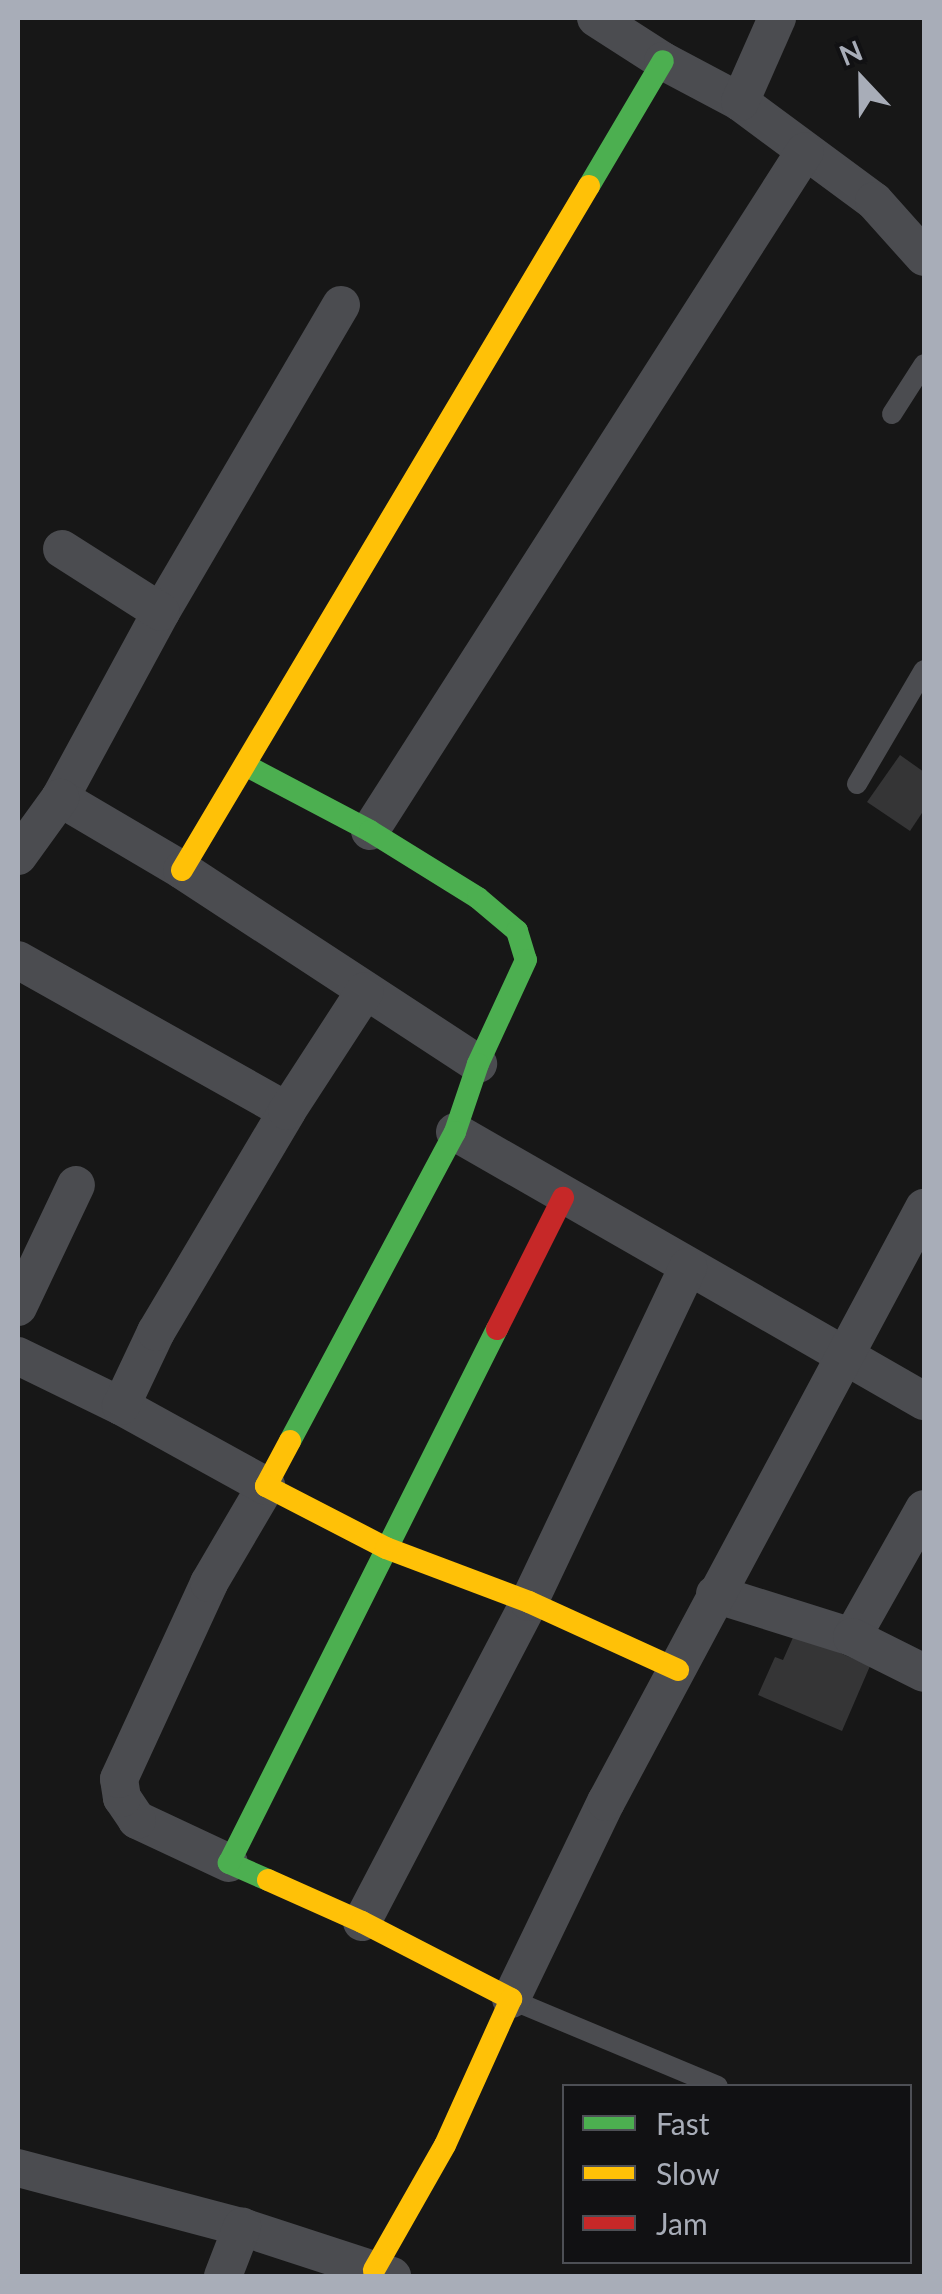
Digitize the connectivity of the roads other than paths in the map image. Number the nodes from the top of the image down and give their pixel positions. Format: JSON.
{"nodes":[{"id":1,"x":596,"y":18,"type":"edge"},
{"id":2,"x":777,"y":18,"type":"edge"},
{"id":3,"x":663,"y":61,"type":"junction"},
{"id":4,"x":740,"y":102,"type":"junction"},
{"id":5,"x":805,"y":151,"type":"junction"},
{"id":6,"x":919,"y":235,"type":"edge"},
{"id":7,"x":341,"y":305,"type":"dead end"},
{"id":8,"x":924,"y":364,"type":"edge"},
{"id":9,"x":892,"y":414,"type":"dead end"},
{"id":10,"x":62,"y":548,"type":"dead end"},
{"id":11,"x":160,"y":612,"type":"junction"},
{"id":12,"x":924,"y":670,"type":"edge"},
{"id":13,"x":245,"y":765,"type":"junction"},
{"id":14,"x":856,"y":784,"type":"dead end"},
{"id":15,"x":60,"y":798,"type":"junction"},
{"id":16,"x":370,"y":831,"type":"junction"},
{"id":17,"x":18,"y":856,"type":"edge"},
{"id":18,"x":182,"y":870,"type":"junction"},
{"id":19,"x":18,"y":960,"type":"edge"},
{"id":20,"x":365,"y":991,"type":"junction"},
{"id":21,"x":478,"y":1064,"type":"junction"},
{"id":22,"x":287,"y":1111,"type":"junction"},
{"id":23,"x":455,"y":1132,"type":"junction"},
{"id":24,"x":76,"y":1185,"type":"dead end"},
{"id":25,"x":563,"y":1198,"type":"junction"},
{"id":26,"x":924,"y":1208,"type":"edge"},
{"id":27,"x":911,"y":1263,"type":"edge"},
{"id":28,"x":688,"y":1268,"type":"junction"},
{"id":29,"x":18,"y":1307,"type":"edge"},
{"id":30,"x":844,"y":1355,"type":"junction"},
{"id":31,"x":18,"y":1356,"type":"edge"},
{"id":32,"x":924,"y":1402,"type":"edge"},
{"id":33,"x":121,"y":1406,"type":"junction"},
{"id":34,"x":266,"y":1486,"type":"junction"},
{"id":35,"x":924,"y":1510,"type":"edge"},
{"id":36,"x":386,"y":1548,"type":"junction"},
{"id":37,"x":715,"y":1594,"type":"junction"},
{"id":38,"x":528,"y":1602,"type":"junction"},
{"id":39,"x":852,"y":1637,"type":"junction"},
{"id":40,"x":678,"y":1670,"type":"junction"},
{"id":41,"x":924,"y":1673,"type":"edge"},
{"id":42,"x":229,"y":1864,"type":"junction"},
{"id":43,"x":362,"y":1922,"type":"junction"},
{"id":44,"x":510,"y":1999,"type":"junction"},
{"id":45,"x":713,"y":2084,"type":"edge"},
{"id":46,"x":18,"y":2168,"type":"edge"},
{"id":47,"x":242,"y":2228,"type":"junction"},
{"id":48,"x":383,"y":2274,"type":"edge"},
{"id":49,"x":223,"y":2276,"type":"edge"}],
"edges":[{"from":1,"to":3,"type":"street"},
{"from":2,"to":4,"type":"street"},
{"from":3,"to":4,"type":"street"},
{"from":3,"to":13,"type":"street"},
{"from":4,"to":5,"type":"street"},
{"from":5,"to":6,"type":"street"},
{"from":5,"to":16,"type":"street"},
{"from":7,"to":11,"type":"street"},
{"from":8,"to":9,"type":"lane"},
{"from":10,"to":11,"type":"street"},
{"from":11,"to":15,"type":"street"},
{"from":12,"to":14,"type":"lane"},
{"from":13,"to":16,"type":"street"},
{"from":13,"to":18,"type":"street"},
{"from":15,"to":17,"type":"street"},
{"from":15,"to":18,"type":"street"},
{"from":16,"to":21,"type":"street"},
{"from":18,"to":20,"type":"street"},
{"from":19,"to":22,"type":"street"},
{"from":20,"to":21,"type":"street"},
{"from":20,"to":22,"type":"street"},
{"from":21,"to":23,"type":"street"},
{"from":22,"to":33,"type":"street"},
{"from":23,"to":25,"type":"street"},
{"from":23,"to":34,"type":"street"},
{"from":24,"to":29,"type":"street"},
{"from":25,"to":28,"type":"street"},
{"from":25,"to":36,"type":"street"},
{"from":26,"to":27,"type":"street"},
{"from":27,"to":30,"type":"street"},
{"from":28,"to":30,"type":"street"},
{"from":28,"to":38,"type":"street"},
{"from":30,"to":32,"type":"street"},
{"from":30,"to":37,"type":"street"},
{"from":31,"to":33,"type":"street"},
{"from":33,"to":34,"type":"street"},
{"from":34,"to":36,"type":"street"},
{"from":34,"to":42,"type":"street"},
{"from":35,"to":39,"type":"street"},
{"from":36,"to":38,"type":"street"},
{"from":36,"to":42,"type":"street"},
{"from":37,"to":39,"type":"street"},
{"from":37,"to":40,"type":"street"},
{"from":38,"to":40,"type":"street"},
{"from":38,"to":43,"type":"street"},
{"from":39,"to":41,"type":"street"},
{"from":40,"to":44,"type":"street"},
{"from":42,"to":43,"type":"street"},
{"from":43,"to":44,"type":"street"},
{"from":44,"to":45,"type":"lane"},
{"from":44,"to":48,"type":"street"},
{"from":46,"to":47,"type":"street"},
{"from":47,"to":48,"type":"street"},
{"from":47,"to":49,"type":"street"}]}
